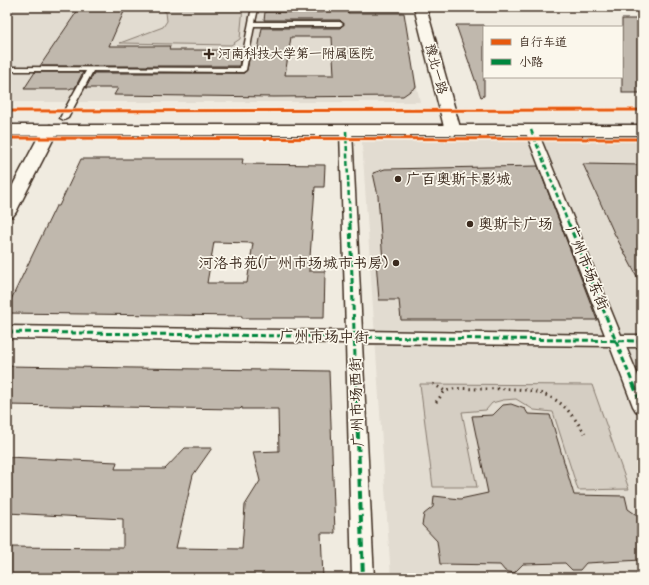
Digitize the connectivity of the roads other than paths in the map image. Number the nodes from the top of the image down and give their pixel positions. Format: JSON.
{"nodes":[{"id":1,"x":255,"y":7,"type":"edge"},
{"id":2,"x":420,"y":7,"type":"edge"},
{"id":3,"x":322,"y":8,"type":"edge"},
{"id":4,"x":252,"y":24,"type":"junction"},
{"id":5,"x":340,"y":24,"type":"dead end"},
{"id":6,"x":7,"y":69,"type":"edge"},
{"id":7,"x":90,"y":70,"type":"junction"},
{"id":8,"x":642,"y":116,"type":"edge"},
{"id":9,"x":7,"y":118,"type":"edge"},
{"id":10,"x":64,"y":118,"type":"junction"},
{"id":11,"x":451,"y":124,"type":"junction"},
{"id":12,"x":7,"y":130,"type":"edge"},
{"id":13,"x":50,"y":130,"type":"junction"},
{"id":14,"x":532,"y":130,"type":"junction"},
{"id":15,"x":642,"y":130,"type":"edge"},
{"id":16,"x":346,"y":131,"type":"junction"},
{"id":17,"x":7,"y":212,"type":"edge"},
{"id":18,"x":7,"y":332,"type":"edge"},
{"id":19,"x":354,"y":337,"type":"junction"},
{"id":20,"x":616,"y":340,"type":"junction"},
{"id":21,"x":642,"y":341,"type":"edge"},
{"id":22,"x":642,"y":406,"type":"edge"},
{"id":23,"x":363,"y":578,"type":"edge"}],
"edges":[{"from":1,"to":3,"type":"lane"},
{"from":1,"to":4,"type":"lane"},
{"from":2,"to":11,"type":"street","name":"豫北一路"},
{"from":4,"to":5,"type":"lane"},
{"from":4,"to":7,"type":"lane"},
{"from":6,"to":7,"type":"lane"},
{"from":7,"to":10,"type":"lane"},
{"from":8,"to":11,"type":"main road"},
{"from":9,"to":10,"type":"main road"},
{"from":10,"to":11,"type":"main road"},
{"from":11,"to":14,"type":"main road"},
{"from":11,"to":16,"type":"main road"},
{"from":12,"to":13,"type":"main road"},
{"from":13,"to":16,"type":"main road"},
{"from":13,"to":17,"type":"street"},
{"from":14,"to":15,"type":"main road"},
{"from":14,"to":20,"type":"street","name":"广州市场东街"},
{"from":16,"to":19,"type":"street","name":"广州市场西街"},
{"from":18,"to":19,"type":"street","name":"广州市场中街"},
{"from":19,"to":20,"type":"street","name":"广州市场中街"},
{"from":19,"to":23,"type":"street","name":"广州市场西街"},
{"from":20,"to":21,"type":"street","name":"广州市场中街"},
{"from":20,"to":22,"type":"street","name":"广州市场东街"}]}
